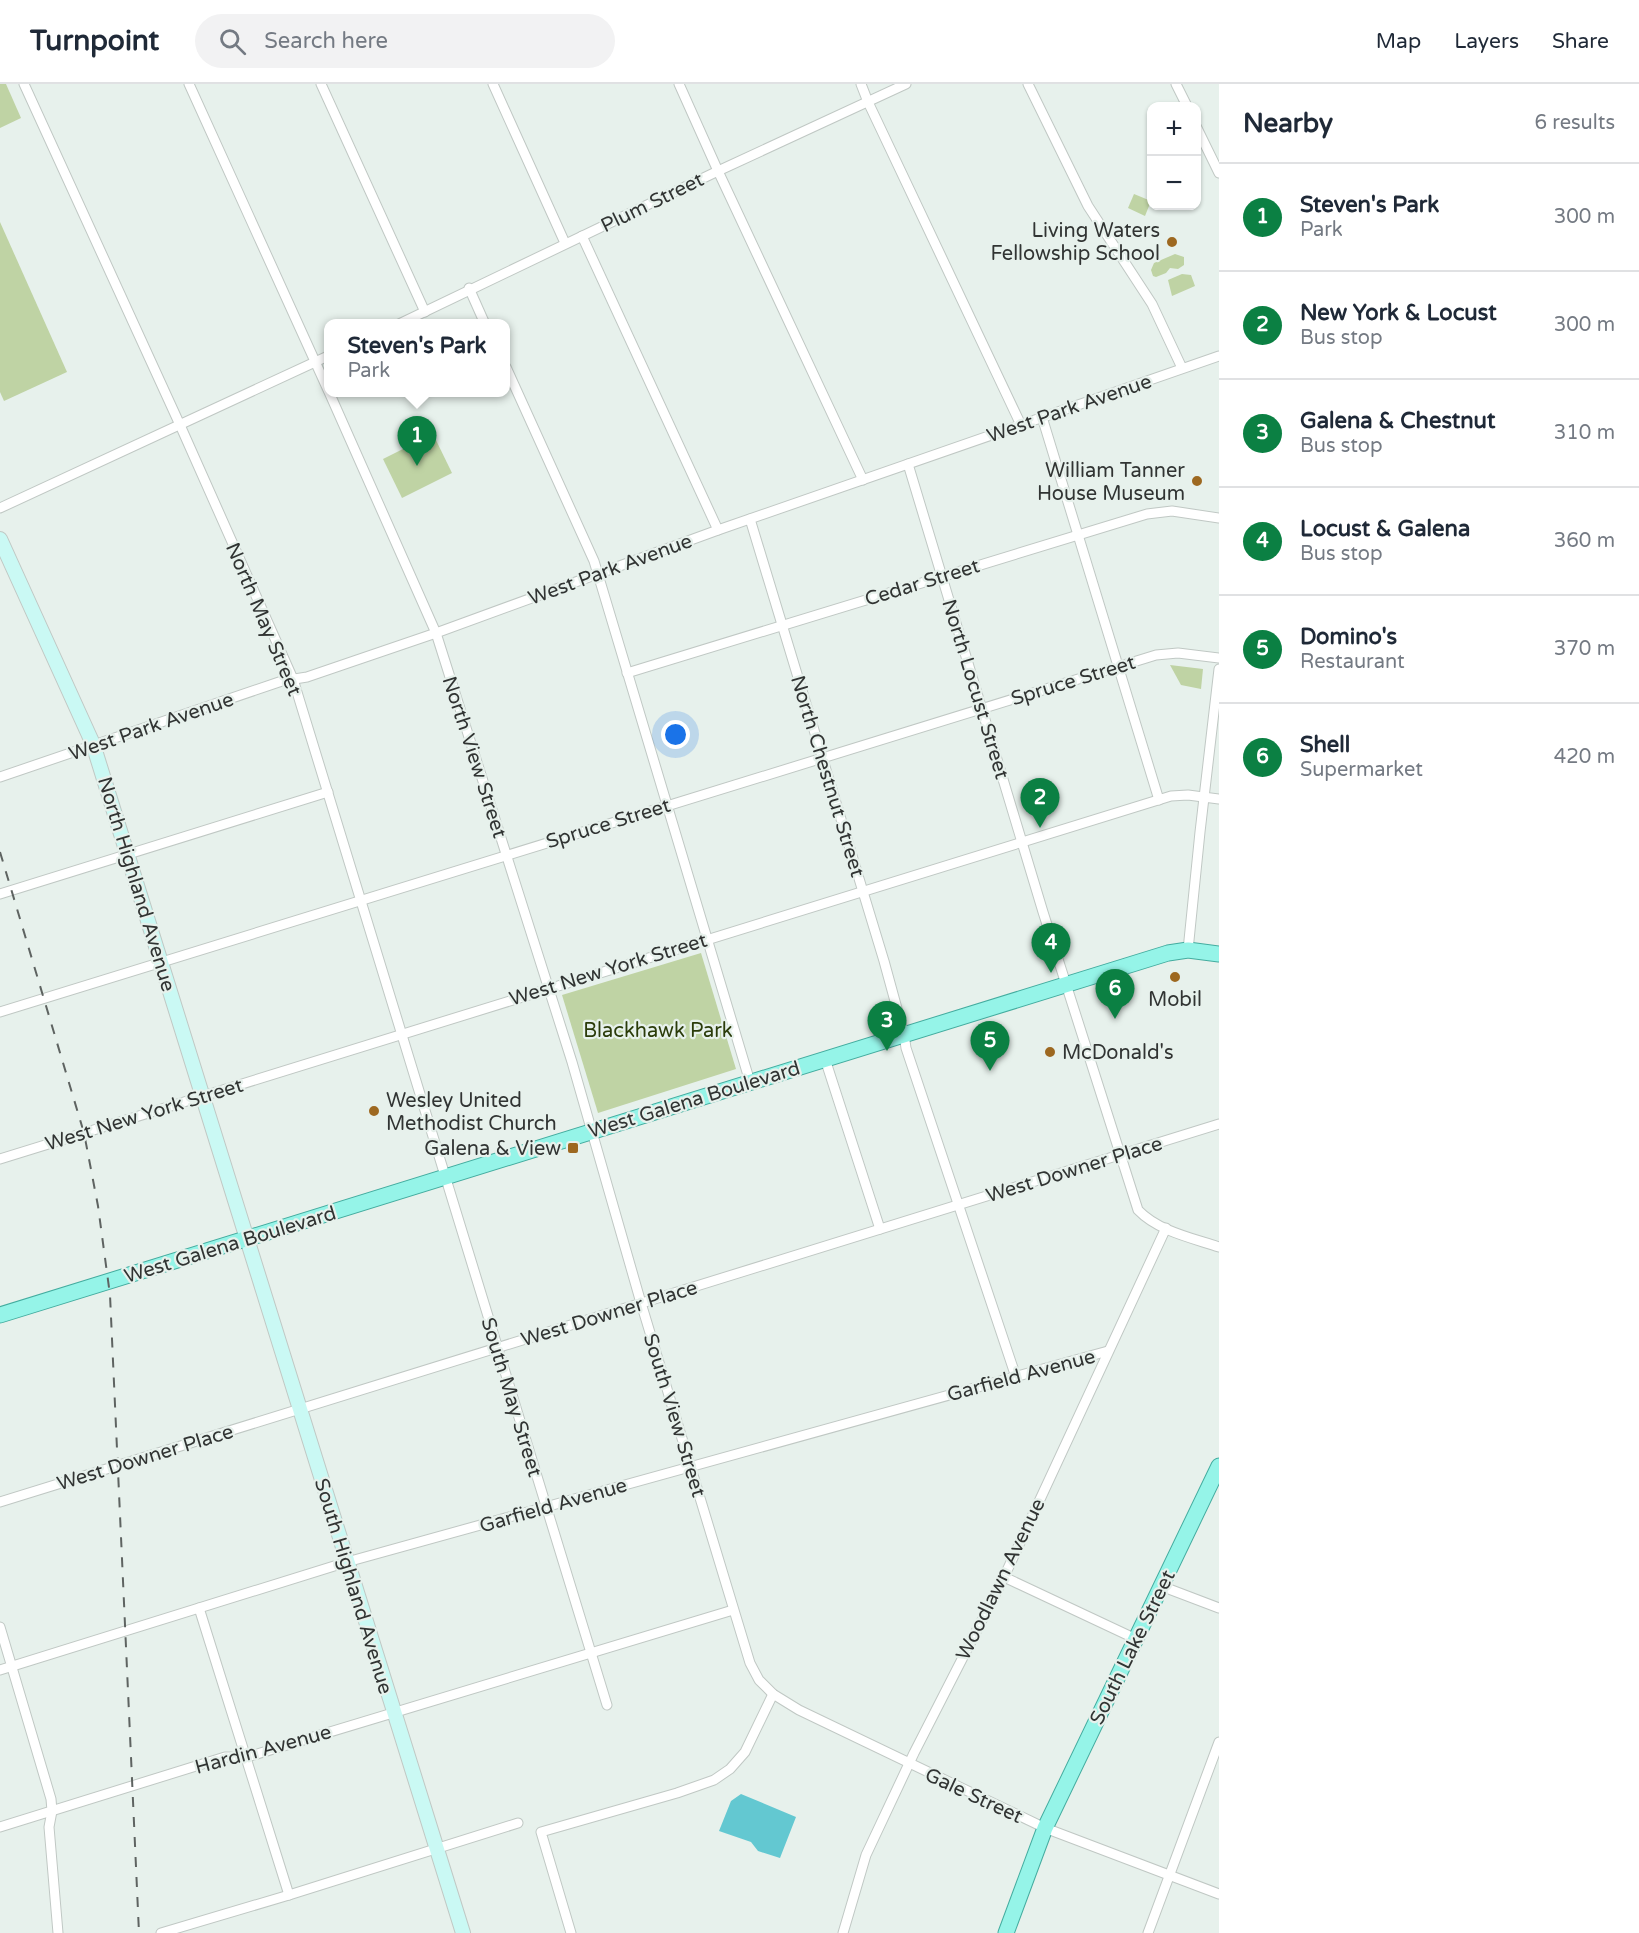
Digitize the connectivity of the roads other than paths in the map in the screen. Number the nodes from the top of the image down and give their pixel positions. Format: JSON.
{"nodes":[{"id":1,"x":24,"y":84,"type":"edge"},
{"id":2,"x":189,"y":84,"type":"edge"},
{"id":3,"x":321,"y":84,"type":"edge"},
{"id":4,"x":493,"y":84,"type":"edge"},
{"id":5,"x":679,"y":84,"type":"edge"},
{"id":6,"x":861,"y":84,"type":"edge"},
{"id":7,"x":906,"y":84,"type":"edge"},
{"id":8,"x":1028,"y":84,"type":"edge"},
{"id":9,"x":1176,"y":84,"type":"edge"},
{"id":10,"x":868,"y":102,"type":"junction"},
{"id":11,"x":1185,"y":102,"type":"edge"},
{"id":12,"x":1201,"y":135,"type":"edge"},
{"id":13,"x":718,"y":171,"type":"junction"},
{"id":14,"x":1219,"y":173,"type":"edge"},
{"id":15,"x":582,"y":236,"type":"junction"},
{"id":16,"x":565,"y":243,"type":"junction"},
{"id":17,"x":469,"y":288,"type":"junction"},
{"id":18,"x":424,"y":312,"type":"junction"},
{"id":19,"x":409,"y":319,"type":"edge"},
{"id":20,"x":483,"y":319,"type":"edge"},
{"id":21,"x":1219,"y":356,"type":"edge"},
{"id":22,"x":324,"y":358,"type":"edge"},
{"id":23,"x":316,"y":362,"type":"junction"},
{"id":24,"x":1182,"y":368,"type":"junction"},
{"id":25,"x":510,"y":376,"type":"edge"},
{"id":26,"x":324,"y":380,"type":"edge"},
{"id":27,"x":331,"y":397,"type":"edge"},
{"id":28,"x":1042,"y":417,"type":"junction"},
{"id":29,"x":180,"y":425,"type":"junction"},
{"id":30,"x":1021,"y":425,"type":"junction"},
{"id":31,"x":908,"y":464,"type":"junction"},
{"id":32,"x":863,"y":480,"type":"junction"},
{"id":33,"x":0,"y":508,"type":"edge"},
{"id":34,"x":1219,"y":518,"type":"edge"},
{"id":35,"x":750,"y":519,"type":"junction"},
{"id":36,"x":718,"y":530,"type":"junction"},
{"id":37,"x":1077,"y":535,"type":"junction"},
{"id":38,"x":0,"y":539,"type":"edge"},
{"id":39,"x":598,"y":574,"type":"junction"},
{"id":40,"x":942,"y":576,"type":"junction"},
{"id":41,"x":783,"y":625,"type":"junction"},
{"id":42,"x":436,"y":633,"type":"junction"},
{"id":43,"x":1219,"y":658,"type":"edge"},
{"id":44,"x":1118,"y":666,"type":"junction"},
{"id":45,"x":1219,"y":669,"type":"edge"},
{"id":46,"x":627,"y":673,"type":"junction"},
{"id":47,"x":293,"y":679,"type":"junction"},
{"id":48,"x":982,"y":709,"type":"junction"},
{"id":49,"x":93,"y":744,"type":"junction"},
{"id":50,"x":823,"y":756,"type":"junction"},
{"id":51,"x":0,"y":777,"type":"edge"},
{"id":52,"x":328,"y":792,"type":"junction"},
{"id":53,"x":1204,"y":797,"type":"junction"},
{"id":54,"x":1219,"y":799,"type":"edge"},
{"id":55,"x":1159,"y":800,"type":"junction"},
{"id":56,"x":667,"y":805,"type":"junction"},
{"id":57,"x":1022,"y":842,"type":"junction"},
{"id":58,"x":127,"y":854,"type":"junction"},
{"id":59,"x":507,"y":855,"type":"junction"},
{"id":60,"x":862,"y":891,"type":"junction"},
{"id":61,"x":0,"y":894,"type":"edge"},
{"id":62,"x":362,"y":902,"type":"junction"},
{"id":63,"x":709,"y":938,"type":"junction"},
{"id":64,"x":1188,"y":950,"type":"junction"},
{"id":65,"x":1219,"y":954,"type":"edge"},
{"id":66,"x":162,"y":964,"type":"junction"},
{"id":67,"x":1065,"y":984,"type":"junction"},
{"id":68,"x":548,"y":988,"type":"junction"},
{"id":69,"x":0,"y":1012,"type":"edge"},
{"id":70,"x":402,"y":1034,"type":"junction"},
{"id":71,"x":904,"y":1034,"type":"junction"},
{"id":72,"x":825,"y":1059,"type":"junction"},
{"id":73,"x":750,"y":1082,"type":"junction"},
{"id":74,"x":202,"y":1096,"type":"junction"},
{"id":75,"x":1219,"y":1124,"type":"edge"},
{"id":76,"x":593,"y":1131,"type":"junction"},
{"id":77,"x":1119,"y":1154,"type":"junction"},
{"id":78,"x":0,"y":1159,"type":"edge"},
{"id":79,"x":446,"y":1176,"type":"junction"},
{"id":80,"x":958,"y":1204,"type":"junction"},
{"id":81,"x":1166,"y":1228,"type":"junction"},
{"id":82,"x":880,"y":1229,"type":"junction"},
{"id":83,"x":246,"y":1239,"type":"junction"},
{"id":84,"x":1219,"y":1247,"type":"edge"},
{"id":85,"x":641,"y":1303,"type":"junction"},
{"id":86,"x":0,"y":1315,"type":"edge"},
{"id":87,"x":497,"y":1348,"type":"junction"},
{"id":88,"x":1108,"y":1351,"type":"junction"},
{"id":89,"x":1016,"y":1377,"type":"junction"},
{"id":90,"x":299,"y":1410,"type":"junction"},
{"id":91,"x":691,"y":1466,"type":"junction"},
{"id":92,"x":1219,"y":1466,"type":"edge"},
{"id":93,"x":0,"y":1502,"type":"edge"},
{"id":94,"x":546,"y":1508,"type":"junction"},
{"id":95,"x":347,"y":1562,"type":"junction"},
{"id":96,"x":1004,"y":1577,"type":"junction"},
{"id":97,"x":1161,"y":1586,"type":"junction"},
{"id":98,"x":199,"y":1608,"type":"junction"},
{"id":99,"x":1219,"y":1608,"type":"edge"},
{"id":100,"x":733,"y":1610,"type":"junction"},
{"id":101,"x":0,"y":1627,"type":"edge"},
{"id":102,"x":1136,"y":1639,"type":"junction"},
{"id":103,"x":590,"y":1653,"type":"junction"},
{"id":104,"x":750,"y":1663,"type":"joint"},
{"id":105,"x":12,"y":1666,"type":"junction"},
{"id":106,"x":0,"y":1670,"type":"edge"},
{"id":107,"x":773,"y":1694,"type":"junction"},
{"id":108,"x":607,"y":1705,"type":"dead end"},
{"id":109,"x":394,"y":1713,"type":"junction"},
{"id":110,"x":1219,"y":1742,"type":"edge"},
{"id":111,"x":247,"y":1757,"type":"junction"},
{"id":112,"x":909,"y":1764,"type":"junction"},
{"id":113,"x":52,"y":1811,"type":"junction"},
{"id":114,"x":518,"y":1823,"type":"dead end"},
{"id":115,"x":0,"y":1827,"type":"edge"},
{"id":116,"x":1045,"y":1828,"type":"junction"},
{"id":117,"x":436,"y":1848,"type":"junction"},
{"id":118,"x":1168,"y":1876,"type":"junction"},
{"id":119,"x":1219,"y":1894,"type":"edge"},
{"id":120,"x":289,"y":1895,"type":"junction"},
{"id":121,"x":58,"y":1933,"type":"edge"},
{"id":122,"x":160,"y":1933,"type":"edge"},
{"id":123,"x":463,"y":1933,"type":"edge"},
{"id":124,"x":571,"y":1933,"type":"edge"},
{"id":125,"x":843,"y":1933,"type":"edge"},
{"id":126,"x":1006,"y":1933,"type":"edge"},
{"id":127,"x":1148,"y":1933,"type":"edge"}],
"edges":[{"from":1,"to":29,"type":"street","name":"North May Street"},
{"from":2,"to":23,"type":"street","name":"North View Street"},
{"from":3,"to":18,"type":"street"},
{"from":4,"to":16,"type":"street"},
{"from":5,"to":13,"type":"street"},
{"from":6,"to":10,"type":"street"},
{"from":7,"to":10,"type":"street","name":"Plum Street"},
{"from":8,"to":24,"type":"street"},
{"from":9,"to":11,"type":"street"},
{"from":10,"to":13,"type":"street","name":"Plum Street"},
{"from":10,"to":30,"type":"street"},
{"from":12,"to":14,"type":"street"},
{"from":13,"to":15,"type":"street","name":"Plum Street"},
{"from":13,"to":32,"type":"street"},
{"from":15,"to":16,"type":"street","name":"Plum Street"},
{"from":15,"to":36,"type":"street"},
{"from":16,"to":17,"type":"street","name":"Plum Street"},
{"from":17,"to":18,"type":"street","name":"Plum Street"},
{"from":17,"to":20,"type":"street"},
{"from":18,"to":19,"type":"street","name":"Plum Street"},
{"from":21,"to":24,"type":"street","name":"West Park Avenue"},
{"from":22,"to":23,"type":"street"},
{"from":23,"to":26,"type":"street","name":"North View Street"},
{"from":23,"to":29,"type":"street"},
{"from":24,"to":28,"type":"street","name":"West Park Avenue"},
{"from":25,"to":39,"type":"street"},
{"from":27,"to":42,"type":"street","name":"North View Street"},
{"from":28,"to":30,"type":"street","name":"West Park Avenue"},
{"from":28,"to":37,"type":"street"},
{"from":29,"to":33,"type":"street"},
{"from":29,"to":47,"type":"street","name":"North May Street"},
{"from":30,"to":31,"type":"street","name":"West Park Avenue"},
{"from":31,"to":32,"type":"street","name":"West Park Avenue"},
{"from":31,"to":40,"type":"street","name":"North Locust Street"},
{"from":32,"to":35,"type":"street","name":"West Park Avenue"},
{"from":34,"to":37,"type":"street","name":"Cedar Street"},
{"from":35,"to":36,"type":"street","name":"West Park Avenue"},
{"from":35,"to":41,"type":"street","name":"North Chestnut Street"},
{"from":36,"to":39,"type":"street","name":"West Park Avenue"},
{"from":37,"to":40,"type":"street","name":"Cedar Street"},
{"from":37,"to":44,"type":"street"},
{"from":38,"to":49,"type":"street","name":"North Highland Avenue"},
{"from":39,"to":42,"type":"street","name":"West Park Avenue"},
{"from":39,"to":46,"type":"street"},
{"from":40,"to":41,"type":"street","name":"Cedar Street"},
{"from":40,"to":48,"type":"street","name":"North Locust Street"},
{"from":41,"to":46,"type":"street","name":"Cedar Street"},
{"from":41,"to":50,"type":"street","name":"North Chestnut Street"},
{"from":42,"to":47,"type":"street","name":"West Park Avenue"},
{"from":42,"to":59,"type":"street","name":"North View Street"},
{"from":43,"to":44,"type":"street","name":"Spruce Street"},
{"from":44,"to":48,"type":"street","name":"Spruce Street"},
{"from":44,"to":55,"type":"street"},
{"from":45,"to":53,"type":"street"},
{"from":46,"to":56,"type":"street"},
{"from":47,"to":49,"type":"street","name":"West Park Avenue"},
{"from":47,"to":52,"type":"street","name":"North May Street"},
{"from":48,"to":50,"type":"street","name":"Spruce Street"},
{"from":48,"to":57,"type":"street","name":"North Locust Street"},
{"from":49,"to":51,"type":"street","name":"West Park Avenue"},
{"from":49,"to":58,"type":"street","name":"North Highland Avenue"},
{"from":50,"to":56,"type":"street","name":"Spruce Street"},
{"from":50,"to":60,"type":"street","name":"North Chestnut Street"},
{"from":52,"to":58,"type":"street"},
{"from":52,"to":62,"type":"street","name":"North May Street"},
{"from":53,"to":54,"type":"street","name":"West New York Street"},
{"from":53,"to":55,"type":"street","name":"West New York Street"},
{"from":53,"to":64,"type":"street"},
{"from":55,"to":57,"type":"street","name":"West New York Street"},
{"from":56,"to":59,"type":"street","name":"Spruce Street"},
{"from":56,"to":63,"type":"street"},
{"from":57,"to":60,"type":"street","name":"West New York Street"},
{"from":57,"to":67,"type":"street","name":"North Locust Street"},
{"from":58,"to":61,"type":"street"},
{"from":58,"to":66,"type":"street","name":"North Highland Avenue"},
{"from":59,"to":62,"type":"street","name":"Spruce Street"},
{"from":59,"to":68,"type":"street","name":"North View Street"},
{"from":60,"to":63,"type":"street","name":"West New York Street"},
{"from":60,"to":71,"type":"street","name":"North Chestnut Street"},
{"from":62,"to":66,"type":"street","name":"Spruce Street"},
{"from":62,"to":70,"type":"street","name":"North May Street"},
{"from":63,"to":68,"type":"street","name":"West New York Street"},
{"from":63,"to":73,"type":"street"},
{"from":64,"to":65,"type":"main road","name":"West Galena Boulevard"},
{"from":64,"to":67,"type":"main road","name":"West Galena Boulevard"},
{"from":66,"to":69,"type":"street","name":"Spruce Street"},
{"from":66,"to":74,"type":"street","name":"North Highland Avenue"},
{"from":67,"to":71,"type":"main road","name":"West Galena Boulevard"},
{"from":67,"to":77,"type":"street","name":"North Locust Street"},
{"from":68,"to":70,"type":"street","name":"West New York Street"},
{"from":68,"to":76,"type":"street","name":"North View Street"},
{"from":70,"to":74,"type":"street","name":"West New York Street"},
{"from":70,"to":79,"type":"street","name":"North May Street"},
{"from":71,"to":72,"type":"main road","name":"West Galena Boulevard"},
{"from":71,"to":80,"type":"street","name":"North Chestnut Street"},
{"from":72,"to":73,"type":"main road","name":"West Galena Boulevard"},
{"from":72,"to":82,"type":"street"},
{"from":73,"to":76,"type":"main road","name":"West Galena Boulevard"},
{"from":74,"to":78,"type":"street","name":"West New York Street"},
{"from":74,"to":83,"type":"street","name":"North Highland Avenue"},
{"from":75,"to":77,"type":"street","name":"West Downer Place"},
{"from":76,"to":79,"type":"main road","name":"West Galena Boulevard"},
{"from":76,"to":85,"type":"street","name":"South View Street"},
{"from":77,"to":80,"type":"street","name":"West Downer Place"},
{"from":77,"to":81,"type":"street","name":"North Locust Street"},
{"from":79,"to":83,"type":"main road","name":"West Galena Boulevard"},
{"from":79,"to":87,"type":"street","name":"South May Street"},
{"from":80,"to":82,"type":"street","name":"West Downer Place"},
{"from":80,"to":89,"type":"street","name":"North Chestnut Street"},
{"from":81,"to":84,"type":"street","name":"North Locust Street"},
{"from":81,"to":88,"type":"street","name":"Woodlawn Avenue"},
{"from":82,"to":85,"type":"street","name":"West Downer Place"},
{"from":83,"to":86,"type":"main road","name":"West Galena Boulevard"},
{"from":83,"to":90,"type":"street","name":"South Highland Avenue"},
{"from":85,"to":87,"type":"street","name":"West Downer Place"},
{"from":85,"to":91,"type":"street","name":"South View Street"},
{"from":87,"to":90,"type":"street","name":"West Downer Place"},
{"from":87,"to":94,"type":"street","name":"South May Street"},
{"from":88,"to":89,"type":"street","name":"Garfield Avenue"},
{"from":88,"to":96,"type":"street","name":"Woodlawn Avenue"},
{"from":89,"to":91,"type":"street","name":"Garfield Avenue"},
{"from":90,"to":93,"type":"street","name":"West Downer Place"},
{"from":90,"to":95,"type":"street","name":"South Highland Avenue"},
{"from":91,"to":94,"type":"street","name":"Garfield Avenue"},
{"from":91,"to":100,"type":"street","name":"South View Street"},
{"from":92,"to":97,"type":"main road","name":"South Lake Street"},
{"from":94,"to":95,"type":"street","name":"Garfield Avenue"},
{"from":94,"to":103,"type":"street","name":"South May Street"},
{"from":95,"to":98,"type":"street","name":"Garfield Avenue"},
{"from":95,"to":109,"type":"street","name":"South Highland Avenue"},
{"from":96,"to":102,"type":"street"},
{"from":96,"to":112,"type":"street","name":"Woodlawn Avenue"},
{"from":97,"to":99,"type":"street"},
{"from":97,"to":102,"type":"main road","name":"South Lake Street"},
{"from":98,"to":105,"type":"street","name":"Garfield Avenue"},
{"from":98,"to":111,"type":"street"},
{"from":100,"to":103,"type":"street","name":"Hardin Avenue"},
{"from":100,"to":104,"type":"street","name":"South View Street"},
{"from":101,"to":105,"type":"street"},
{"from":102,"to":116,"type":"main road","name":"South Lake Street"},
{"from":103,"to":108,"type":"street","name":"South May Street"},
{"from":103,"to":109,"type":"street","name":"Hardin Avenue"},
{"from":104,"to":107,"type":"street","name":"Gale Street"},
{"from":105,"to":106,"type":"street","name":"Garfield Avenue"},
{"from":105,"to":113,"type":"street"},
{"from":107,"to":112,"type":"street","name":"Gale Street"},
{"from":107,"to":124,"type":"street"},
{"from":109,"to":111,"type":"street","name":"Hardin Avenue"},
{"from":109,"to":117,"type":"street","name":"South Highland Avenue"},
{"from":110,"to":118,"type":"street"},
{"from":111,"to":113,"type":"street","name":"Hardin Avenue"},
{"from":111,"to":120,"type":"street"},
{"from":112,"to":116,"type":"street","name":"Gale Street"},
{"from":112,"to":125,"type":"street","name":"Woodlawn Avenue"},
{"from":113,"to":115,"type":"street","name":"Hardin Avenue"},
{"from":113,"to":121,"type":"street"},
{"from":114,"to":117,"type":"street"},
{"from":116,"to":118,"type":"street","name":"Gale Street"},
{"from":116,"to":126,"type":"main road","name":"South Lake Street"},
{"from":117,"to":120,"type":"street"},
{"from":117,"to":123,"type":"street","name":"South Highland Avenue"},
{"from":118,"to":119,"type":"street","name":"Gale Street"},
{"from":118,"to":127,"type":"street"},
{"from":120,"to":122,"type":"street"}]}
